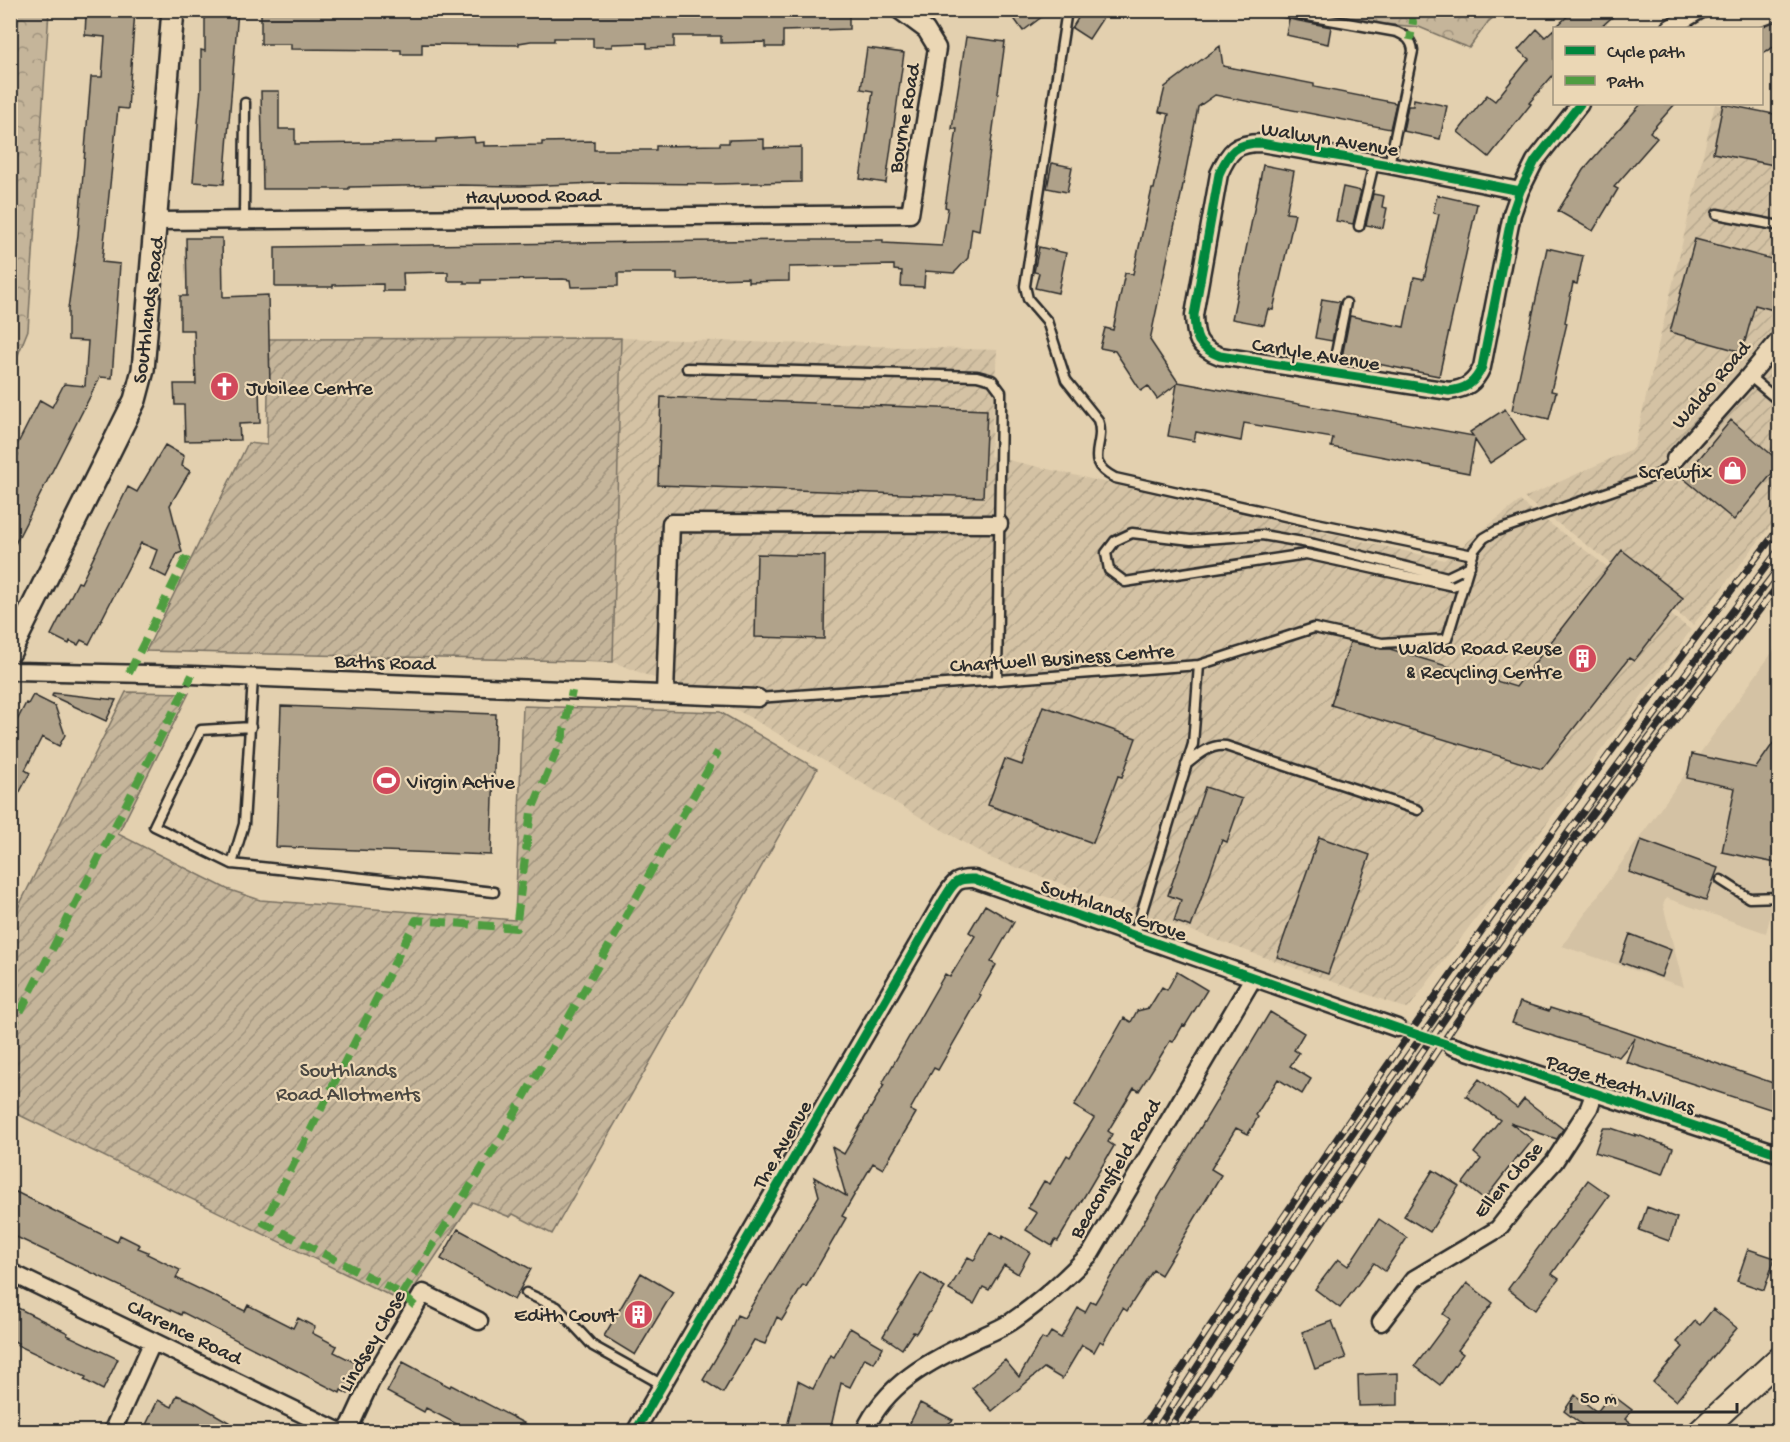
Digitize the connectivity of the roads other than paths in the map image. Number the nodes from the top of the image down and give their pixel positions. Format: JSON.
{"nodes":[{"id":1,"x":173,"y":10,"type":"edge"},
{"id":2,"x":899,"y":10,"type":"edge"},
{"id":3,"x":1067,"y":10,"type":"edge"},
{"id":4,"x":1274,"y":10,"type":"edge"},
{"id":5,"x":1700,"y":10,"type":"edge"},
{"id":6,"x":1672,"y":27,"type":"edge"},
{"id":7,"x":245,"y":103,"type":"dead end"},
{"id":8,"x":1579,"y":105,"type":"edge"},
{"id":9,"x":1382,"y":164,"type":"junction"},
{"id":10,"x":1520,"y":190,"type":"junction"},
{"id":11,"x":910,"y":214,"type":"joint"},
{"id":12,"x":1718,"y":214,"type":"dead end"},
{"id":13,"x":244,"y":220,"type":"junction"},
{"id":14,"x":157,"y":221,"type":"junction"},
{"id":15,"x":1779,"y":225,"type":"edge"},
{"id":16,"x":1359,"y":226,"type":"dead end"},
{"id":17,"x":1346,"y":303,"type":"dead end"},
{"id":18,"x":1194,"y":315,"type":"joint"},
{"id":19,"x":1779,"y":339,"type":"edge"},
{"id":20,"x":687,"y":368,"type":"dead end"},
{"id":21,"x":1332,"y":374,"type":"junction"},
{"id":22,"x":1749,"y":376,"type":"junction"},
{"id":23,"x":1779,"y":402,"type":"edge"},
{"id":24,"x":1675,"y":459,"type":"joint"},
{"id":25,"x":999,"y":524,"type":"junction"},
{"id":26,"x":1473,"y":555,"type":"junction"},
{"id":27,"x":1470,"y":566,"type":"junction"},
{"id":28,"x":1465,"y":580,"type":"junction"},
{"id":29,"x":10,"y":652,"type":"edge"},
{"id":30,"x":1199,"y":665,"type":"junction"},
{"id":31,"x":10,"y":669,"type":"edge"},
{"id":32,"x":253,"y":678,"type":"junction"},
{"id":33,"x":997,"y":680,"type":"junction"},
{"id":34,"x":665,"y":694,"type":"junction"},
{"id":35,"x":758,"y":698,"type":"joint"},
{"id":36,"x":251,"y":727,"type":"junction"},
{"id":37,"x":1186,"y":765,"type":"junction"},
{"id":38,"x":1418,"y":810,"type":"dead end"},
{"id":39,"x":232,"y":864,"type":"junction"},
{"id":40,"x":963,"y":878,"type":"joint"},
{"id":41,"x":1721,"y":880,"type":"dead end"},
{"id":42,"x":494,"y":892,"type":"dead end"},
{"id":43,"x":1779,"y":897,"type":"edge"},
{"id":44,"x":1135,"y":934,"type":"junction"},
{"id":45,"x":1253,"y":978,"type":"junction"},
{"id":46,"x":1397,"y":1028,"type":"tunnel mouth"},
{"id":47,"x":1452,"y":1046,"type":"tunnel mouth"},
{"id":48,"x":1594,"y":1094,"type":"junction"},
{"id":49,"x":1779,"y":1154,"type":"edge"},
{"id":50,"x":10,"y":1272,"type":"edge"},
{"id":51,"x":526,"y":1293,"type":"dead end"},
{"id":52,"x":479,"y":1321,"type":"dead end"},
{"id":53,"x":1381,"y":1322,"type":"dead end"},
{"id":54,"x":153,"y":1341,"type":"junction"},
{"id":55,"x":1779,"y":1358,"type":"edge"},
{"id":56,"x":661,"y":1384,"type":"junction"},
{"id":57,"x":112,"y":1431,"type":"edge"},
{"id":58,"x":340,"y":1431,"type":"edge"},
{"id":59,"x":346,"y":1431,"type":"edge"},
{"id":60,"x":635,"y":1431,"type":"edge"},
{"id":61,"x":864,"y":1431,"type":"edge"},
{"id":62,"x":1700,"y":1431,"type":"edge"}],
"edges":[{"from":1,"to":14,"type":"street","name":"Southlands Road"},
{"from":2,"to":11,"type":"street","name":"Bourne Road"},
{"from":3,"to":26,"type":"lane"},
{"from":4,"to":9,"type":"lane"},
{"from":5,"to":6,"type":"street"},
{"from":7,"to":13,"type":"lane"},
{"from":8,"to":10,"type":"street"},
{"from":9,"to":10,"type":"street","name":"Walwyn Avenue"},
{"from":9,"to":16,"type":"lane"},
{"from":9,"to":18,"type":"street","name":"Walwyn Avenue"},
{"from":10,"to":21,"type":"street","name":"Carlyle Avenue"},
{"from":11,"to":13,"type":"street","name":"Haywood Road"},
{"from":12,"to":15,"type":"lane"},
{"from":13,"to":14,"type":"street","name":"Haywood Road"},
{"from":14,"to":29,"type":"street","name":"Southlands Road"},
{"from":17,"to":21,"type":"lane"},
{"from":18,"to":21,"type":"street","name":"Carlyle Avenue"},
{"from":19,"to":22,"type":"street","name":"Waldo Road"},
{"from":20,"to":25,"type":"lane"},
{"from":22,"to":23,"type":"lane"},
{"from":22,"to":24,"type":"street","name":"Waldo Road"},
{"from":24,"to":26,"type":"lane"},
{"from":25,"to":33,"type":"lane"},
{"from":25,"to":34,"type":"street"},
{"from":26,"to":27,"type":"lane"},
{"from":27,"to":28,"type":"lane"},
{"from":27,"to":28,"type":"lane"},
{"from":28,"to":30,"type":"lane"},
{"from":30,"to":33,"type":"lane","name":"Chartwell Business Centre"},
{"from":30,"to":37,"type":"lane","name":"Chartwell Business Centre"},
{"from":31,"to":32,"type":"street","name":"Baths Road"},
{"from":32,"to":34,"type":"street","name":"Baths Road"},
{"from":32,"to":36,"type":"lane"},
{"from":33,"to":35,"type":"lane","name":"Chartwell Business Centre"},
{"from":34,"to":35,"type":"street","name":"Baths Road"},
{"from":36,"to":39,"type":"lane"},
{"from":36,"to":39,"type":"lane"},
{"from":37,"to":38,"type":"lane"},
{"from":37,"to":44,"type":"lane","name":"Chartwell Business Centre"},
{"from":39,"to":42,"type":"lane"},
{"from":40,"to":44,"type":"street","name":"Southlands Grove"},
{"from":40,"to":56,"type":"street","name":"The Avenue"},
{"from":41,"to":43,"type":"lane"},
{"from":44,"to":45,"type":"street","name":"Southlands Grove"},
{"from":45,"to":46,"type":"street"},
{"from":45,"to":61,"type":"street","name":"Beaconsfield Road"},
{"from":47,"to":48,"type":"street","name":"Page Heath Villas"},
{"from":48,"to":49,"type":"street","name":"Page Heath Villas"},
{"from":48,"to":53,"type":"street","name":"Ellen Close"},
{"from":50,"to":54,"type":"street","name":"Clarence Road"},
{"from":51,"to":56,"type":"lane"},
{"from":52,"to":59,"type":"street","name":"Lindsey Close"},
{"from":54,"to":57,"type":"street"},
{"from":54,"to":58,"type":"street","name":"Clarence Road"},
{"from":55,"to":62,"type":"main road"},
{"from":56,"to":60,"type":"street","name":"The Avenue"}]}
